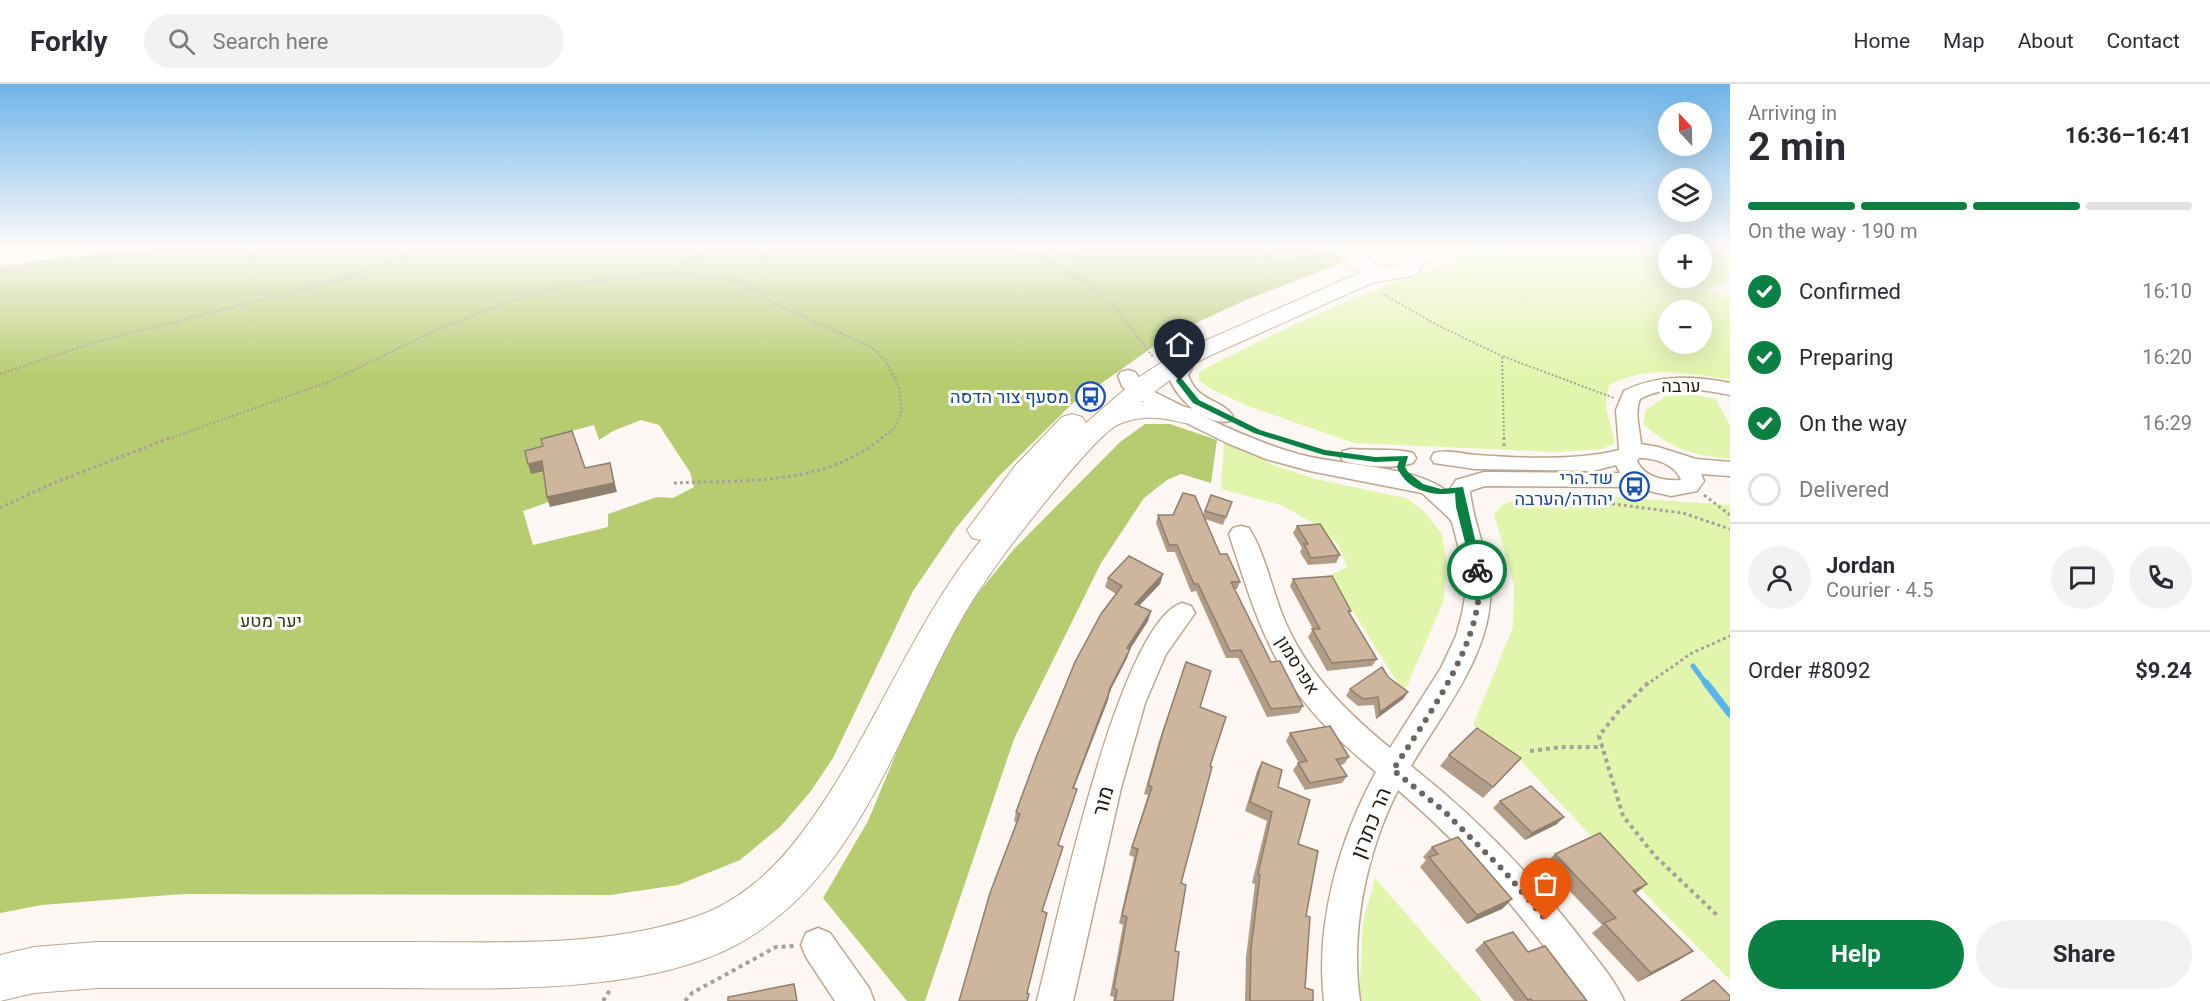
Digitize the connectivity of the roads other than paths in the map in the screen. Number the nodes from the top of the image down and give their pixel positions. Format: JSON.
{"nodes":[{"id":1,"x":1283,"y":290,"type":"edge"},
{"id":2,"x":1337,"y":290,"type":"edge"},
{"id":3,"x":1188,"y":357,"type":"junction"},
{"id":4,"x":1140,"y":375,"type":"junction"},
{"id":5,"x":1730,"y":389,"type":"edge"},
{"id":6,"x":1188,"y":416,"type":"junction"},
{"id":7,"x":1103,"y":422,"type":"junction"},
{"id":8,"x":1629,"y":426,"type":"junction"},
{"id":9,"x":1628,"y":455,"type":"junction"},
{"id":10,"x":1670,"y":457,"type":"junction"},
{"id":11,"x":1405,"y":458,"type":"junction"},
{"id":12,"x":1442,"y":458,"type":"junction"},
{"id":13,"x":1730,"y":469,"type":"edge"},
{"id":14,"x":1692,"y":486,"type":"junction"},
{"id":15,"x":1730,"y":486,"type":"edge"},
{"id":16,"x":1462,"y":487,"type":"junction"},
{"id":17,"x":1661,"y":487,"type":"junction"},
{"id":18,"x":1425,"y":488,"type":"junction"},
{"id":19,"x":1465,"y":524,"type":"junction"},
{"id":20,"x":1241,"y":534,"type":"dead end"},
{"id":21,"x":1182,"y":613,"type":"dead end"},
{"id":22,"x":1393,"y":770,"type":"junction"},
{"id":23,"x":818,"y":945,"type":"road end"},
{"id":24,"x":633,"y":952,"type":"junction"},
{"id":25,"x":0,"y":978,"type":"edge"},
{"id":26,"x":856,"y":1001,"type":"edge"},
{"id":27,"x":1055,"y":1001,"type":"edge"},
{"id":28,"x":1341,"y":1001,"type":"edge"},
{"id":29,"x":1606,"y":1001,"type":"edge"}],
"edges":[{"from":1,"to":4,"type":"main road"},
{"from":2,"to":3,"type":"main road"},
{"from":3,"to":4,"type":"main road"},
{"from":3,"to":11,"type":"street"},
{"from":4,"to":6,"type":"street"},
{"from":4,"to":7,"type":"main road"},
{"from":4,"to":24,"type":"main road"},
{"from":5,"to":8,"type":"street","name":"ערבה"},
{"from":6,"to":7,"type":"main road"},
{"from":6,"to":18,"type":"street"},
{"from":7,"to":24,"type":"main road"},
{"from":8,"to":9,"type":"street"},
{"from":8,"to":10,"type":"street"},
{"from":9,"to":10,"type":"street"},
{"from":9,"to":12,"type":"street"},
{"from":9,"to":17,"type":"street"},
{"from":10,"to":13,"type":"street"},
{"from":10,"to":14,"type":"street"},
{"from":11,"to":12,"type":"street"},
{"from":11,"to":18,"type":"street"},
{"from":12,"to":16,"type":"street"},
{"from":14,"to":15,"type":"street"},
{"from":14,"to":17,"type":"street"},
{"from":16,"to":17,"type":"street"},
{"from":16,"to":18,"type":"street"},
{"from":16,"to":19,"type":"street","name":"הר כתרון"},
{"from":18,"to":19,"type":"street","name":"הר כתרון"},
{"from":19,"to":22,"type":"street","name":"הר כתרון"},
{"from":20,"to":22,"type":"street","name":"אפרסמון"},
{"from":21,"to":27,"type":"street","name":"מור"},
{"from":22,"to":28,"type":"street","name":"הר כתרון"},
{"from":22,"to":29,"type":"street","name":"אפרסמון"},
{"from":23,"to":26,"type":"street"},
{"from":24,"to":25,"type":"main road"}]}
